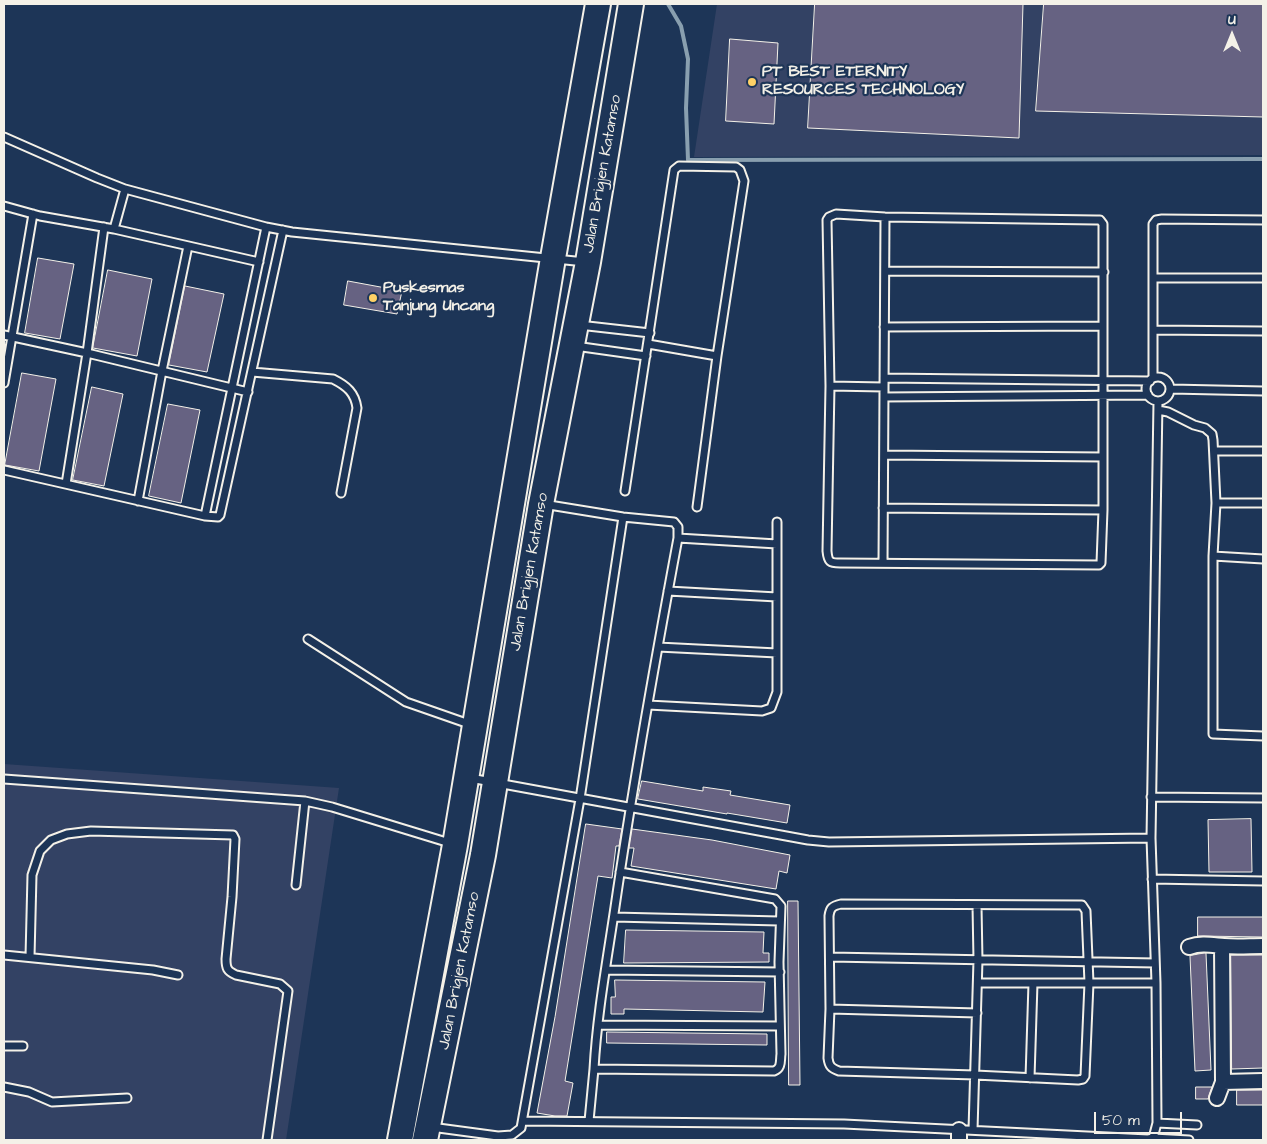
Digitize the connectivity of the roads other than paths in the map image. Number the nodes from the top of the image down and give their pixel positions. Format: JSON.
{"nodes":[{"id":1,"x":598,"y":4,"type":"edge"},
{"id":2,"x":631,"y":4,"type":"edge"},
{"id":3,"x":4,"y":137,"type":"edge"},
{"id":4,"x":125,"y":189,"type":"junction"},
{"id":5,"x":4,"y":206,"type":"edge"},
{"id":6,"x":33,"y":214,"type":"junction"},
{"id":7,"x":885,"y":217,"type":"junction"},
{"id":8,"x":1263,"y":220,"type":"edge"},
{"id":9,"x":104,"y":227,"type":"junction"},
{"id":10,"x":266,"y":227,"type":"junction"},
{"id":11,"x":114,"y":229,"type":"junction"},
{"id":12,"x":283,"y":230,"type":"junction"},
{"id":13,"x":188,"y":246,"type":"junction"},
{"id":14,"x":553,"y":258,"type":"junction"},
{"id":15,"x":259,"y":262,"type":"junction"},
{"id":16,"x":588,"y":262,"type":"junction"},
{"id":17,"x":885,"y":270,"type":"junction"},
{"id":18,"x":1104,"y":272,"type":"junction"},
{"id":19,"x":1153,"y":278,"type":"junction"},
{"id":20,"x":1263,"y":278,"type":"edge"},
{"id":21,"x":1103,"y":326,"type":"junction"},
{"id":22,"x":884,"y":327,"type":"junction"},
{"id":23,"x":1154,"y":330,"type":"junction"},
{"id":24,"x":1263,"y":331,"type":"edge"},
{"id":25,"x":650,"y":333,"type":"junction"},
{"id":26,"x":4,"y":335,"type":"edge"},
{"id":27,"x":574,"y":335,"type":"junction"},
{"id":28,"x":13,"y":337,"type":"junction"},
{"id":29,"x":648,"y":344,"type":"junction"},
{"id":30,"x":87,"y":353,"type":"junction"},
{"id":31,"x":646,"y":356,"type":"junction"},
{"id":32,"x":717,"y":356,"type":"junction"},
{"id":33,"x":162,"y":371,"type":"junction"},
{"id":34,"x":252,"y":372,"type":"junction"},
{"id":35,"x":884,"y":378,"type":"junction"},
{"id":36,"x":1151,"y":379,"type":"junction"},
{"id":37,"x":1103,"y":380,"type":"junction"},
{"id":38,"x":4,"y":383,"type":"edge"},
{"id":39,"x":830,"y":386,"type":"junction"},
{"id":40,"x":884,"y":387,"type":"junction"},
{"id":41,"x":232,"y":388,"type":"junction"},
{"id":42,"x":1171,"y":389,"type":"junction"},
{"id":43,"x":1263,"y":391,"type":"edge"},
{"id":44,"x":248,"y":392,"type":"junction"},
{"id":45,"x":1148,"y":395,"type":"junction"},
{"id":46,"x":884,"y":396,"type":"junction"},
{"id":47,"x":1103,"y":396,"type":"junction"},
{"id":48,"x":1158,"y":402,"type":"junction"},
{"id":49,"x":1158,"y":410,"type":"junction"},
{"id":50,"x":1214,"y":451,"type":"junction"},
{"id":51,"x":1263,"y":451,"type":"edge"},
{"id":52,"x":884,"y":456,"type":"junction"},
{"id":53,"x":1103,"y":457,"type":"junction"},
{"id":54,"x":4,"y":470,"type":"edge"},
{"id":55,"x":66,"y":484,"type":"junction"},
{"id":56,"x":625,"y":490,"type":"dead end"},
{"id":57,"x":341,"y":493,"type":"dead end"},
{"id":58,"x":138,"y":500,"type":"junction"},
{"id":59,"x":1216,"y":503,"type":"junction"},
{"id":60,"x":1263,"y":503,"type":"edge"},
{"id":61,"x":541,"y":504,"type":"junction"},
{"id":62,"x":697,"y":508,"type":"dead end"},
{"id":63,"x":883,"y":508,"type":"junction"},
{"id":64,"x":1103,"y":510,"type":"junction"},
{"id":65,"x":205,"y":516,"type":"junction"},
{"id":66,"x":623,"y":517,"type":"junction"},
{"id":67,"x":777,"y":522,"type":"dead end"},
{"id":68,"x":678,"y":538,"type":"junction"},
{"id":69,"x":777,"y":544,"type":"junction"},
{"id":70,"x":1213,"y":556,"type":"junction"},
{"id":71,"x":1263,"y":558,"type":"edge"},
{"id":72,"x":883,"y":563,"type":"junction"},
{"id":73,"x":668,"y":591,"type":"junction"},
{"id":74,"x":777,"y":597,"type":"junction"},
{"id":75,"x":308,"y":639,"type":"dead end"},
{"id":76,"x":658,"y":647,"type":"junction"},
{"id":77,"x":777,"y":652,"type":"junction"},
{"id":78,"x":648,"y":705,"type":"junction"},
{"id":79,"x":475,"y":726,"type":"junction"},
{"id":80,"x":1263,"y":736,"type":"edge"},
{"id":81,"x":467,"y":778,"type":"junction"},
{"id":82,"x":4,"y":779,"type":"edge"},
{"id":83,"x":496,"y":782,"type":"junction"},
{"id":84,"x":1152,"y":797,"type":"junction"},
{"id":85,"x":580,"y":798,"type":"junction"},
{"id":86,"x":1263,"y":798,"type":"edge"},
{"id":87,"x":305,"y":801,"type":"junction"},
{"id":88,"x":630,"y":807,"type":"junction"},
{"id":89,"x":1151,"y":838,"type":"junction"},
{"id":90,"x":456,"y":845,"type":"junction"},
{"id":91,"x":620,"y":872,"type":"junction"},
{"id":92,"x":1152,"y":879,"type":"junction"},
{"id":93,"x":1263,"y":881,"type":"edge"},
{"id":94,"x":296,"y":885,"type":"dead end"},
{"id":95,"x":977,"y":906,"type":"junction"},
{"id":96,"x":614,"y":917,"type":"junction"},
{"id":97,"x":779,"y":921,"type":"junction"},
{"id":98,"x":1222,"y":946,"type":"junction"},
{"id":99,"x":1263,"y":946,"type":"edge"},
{"id":100,"x":1189,"y":947,"type":"dead end"},
{"id":101,"x":4,"y":955,"type":"edge"},
{"id":102,"x":30,"y":957,"type":"junction"},
{"id":103,"x":830,"y":957,"type":"junction"},
{"id":104,"x":978,"y":960,"type":"junction"},
{"id":105,"x":1088,"y":962,"type":"junction"},
{"id":106,"x":1155,"y":963,"type":"junction"},
{"id":107,"x":606,"y":970,"type":"junction"},
{"id":108,"x":780,"y":972,"type":"junction"},
{"id":109,"x":178,"y":975,"type":"dead end"},
{"id":110,"x":978,"y":983,"type":"junction"},
{"id":111,"x":1033,"y":983,"type":"junction"},
{"id":112,"x":1089,"y":983,"type":"junction"},
{"id":113,"x":1156,"y":983,"type":"junction"},
{"id":114,"x":830,"y":1009,"type":"junction"},
{"id":115,"x":977,"y":1014,"type":"junction"},
{"id":116,"x":599,"y":1025,"type":"junction"},
{"id":117,"x":780,"y":1026,"type":"junction"},
{"id":118,"x":4,"y":1046,"type":"edge"},
{"id":119,"x":22,"y":1046,"type":"dead end"},
{"id":120,"x":594,"y":1069,"type":"junction"},
{"id":121,"x":413,"y":1071,"type":"junction"},
{"id":122,"x":975,"y":1075,"type":"junction"},
{"id":123,"x":439,"y":1076,"type":"junction"},
{"id":124,"x":1030,"y":1078,"type":"junction"},
{"id":125,"x":1263,"y":1081,"type":"edge"},
{"id":126,"x":1223,"y":1082,"type":"junction"},
{"id":127,"x":4,"y":1087,"type":"edge"},
{"id":128,"x":127,"y":1098,"type":"dead end"},
{"id":129,"x":1217,"y":1098,"type":"dead end"},
{"id":130,"x":523,"y":1121,"type":"junction"},
{"id":131,"x":589,"y":1121,"type":"junction"},
{"id":132,"x":1158,"y":1123,"type":"junction"},
{"id":133,"x":1197,"y":1125,"type":"dead end"},
{"id":134,"x":964,"y":1133,"type":"edge"},
{"id":135,"x":427,"y":1134,"type":"edge"},
{"id":136,"x":1153,"y":1138,"type":"junction"},
{"id":137,"x":267,"y":1140,"type":"edge"},
{"id":138,"x":400,"y":1140,"type":"edge"},
{"id":139,"x":1189,"y":1140,"type":"edge"}],
"edges":[{"from":1,"to":14,"type":"highway","name":"Jalan Brigjen Katamso"},
{"from":2,"to":16,"type":"highway","name":"Jalan Brigjen Katamso"},
{"from":3,"to":4,"type":"lane"},
{"from":4,"to":10,"type":"lane"},
{"from":4,"to":11,"type":"lane"},
{"from":5,"to":6,"type":"lane"},
{"from":6,"to":9,"type":"lane"},
{"from":6,"to":28,"type":"lane"},
{"from":7,"to":17,"type":"lane"},
{"from":7,"to":18,"type":"lane"},
{"from":7,"to":39,"type":"lane"},
{"from":8,"to":19,"type":"lane"},
{"from":9,"to":11,"type":"lane"},
{"from":9,"to":30,"type":"lane"},
{"from":10,"to":12,"type":"lane"},
{"from":10,"to":15,"type":"lane"},
{"from":11,"to":13,"type":"lane"},
{"from":12,"to":14,"type":"lane"},
{"from":12,"to":34,"type":"lane"},
{"from":13,"to":15,"type":"lane"},
{"from":13,"to":33,"type":"lane"},
{"from":14,"to":16,"type":"lane"},
{"from":14,"to":79,"type":"highway","name":"Jalan Brigjen Katamso"},
{"from":15,"to":41,"type":"lane"},
{"from":16,"to":27,"type":"highway","name":"Jalan Brigjen Katamso"},
{"from":17,"to":18,"type":"lane"},
{"from":17,"to":22,"type":"lane"},
{"from":18,"to":21,"type":"lane"},
{"from":19,"to":20,"type":"lane"},
{"from":19,"to":23,"type":"lane"},
{"from":21,"to":22,"type":"lane"},
{"from":21,"to":37,"type":"lane"},
{"from":22,"to":35,"type":"lane"},
{"from":23,"to":24,"type":"lane"},
{"from":23,"to":36,"type":"lane"},
{"from":25,"to":27,"type":"lane"},
{"from":25,"to":29,"type":"lane"},
{"from":25,"to":32,"type":"lane"},
{"from":26,"to":28,"type":"lane"},
{"from":27,"to":31,"type":"lane"},
{"from":27,"to":61,"type":"highway","name":"Jalan Brigjen Katamso"},
{"from":28,"to":30,"type":"lane"},
{"from":28,"to":38,"type":"lane"},
{"from":29,"to":31,"type":"lane"},
{"from":29,"to":32,"type":"lane"},
{"from":30,"to":33,"type":"lane"},
{"from":30,"to":55,"type":"lane"},
{"from":31,"to":56,"type":"lane"},
{"from":32,"to":62,"type":"lane"},
{"from":33,"to":41,"type":"lane"},
{"from":33,"to":58,"type":"lane"},
{"from":34,"to":44,"type":"lane"},
{"from":34,"to":57,"type":"lane"},
{"from":35,"to":37,"type":"lane"},
{"from":35,"to":40,"type":"lane"},
{"from":36,"to":37,"type":"lane"},
{"from":36,"to":42,"type":"lane"},
{"from":36,"to":45,"type":"lane"},
{"from":37,"to":47,"type":"lane"},
{"from":39,"to":40,"type":"lane"},
{"from":39,"to":72,"type":"lane"},
{"from":40,"to":46,"type":"lane"},
{"from":41,"to":44,"type":"lane"},
{"from":41,"to":65,"type":"lane"},
{"from":42,"to":43,"type":"lane"},
{"from":42,"to":48,"type":"lane"},
{"from":44,"to":65,"type":"lane"},
{"from":45,"to":47,"type":"lane"},
{"from":45,"to":48,"type":"lane"},
{"from":46,"to":47,"type":"lane"},
{"from":46,"to":52,"type":"lane"},
{"from":47,"to":53,"type":"lane"},
{"from":48,"to":49,"type":"lane"},
{"from":49,"to":50,"type":"lane"},
{"from":49,"to":84,"type":"lane"},
{"from":50,"to":51,"type":"lane"},
{"from":50,"to":59,"type":"lane"},
{"from":52,"to":53,"type":"lane"},
{"from":52,"to":63,"type":"lane"},
{"from":53,"to":64,"type":"lane"},
{"from":54,"to":55,"type":"lane"},
{"from":55,"to":58,"type":"lane"},
{"from":58,"to":65,"type":"lane"},
{"from":59,"to":60,"type":"lane"},
{"from":59,"to":70,"type":"lane"},
{"from":61,"to":66,"type":"lane"},
{"from":61,"to":83,"type":"highway","name":"Jalan Brigjen Katamso"},
{"from":63,"to":64,"type":"lane"},
{"from":63,"to":72,"type":"lane"},
{"from":64,"to":72,"type":"lane"},
{"from":66,"to":68,"type":"lane"},
{"from":66,"to":85,"type":"lane"},
{"from":67,"to":69,"type":"lane"},
{"from":68,"to":69,"type":"lane"},
{"from":68,"to":73,"type":"lane"},
{"from":69,"to":74,"type":"lane"},
{"from":70,"to":71,"type":"lane"},
{"from":70,"to":80,"type":"lane"},
{"from":73,"to":74,"type":"lane"},
{"from":73,"to":76,"type":"lane"},
{"from":74,"to":77,"type":"lane"},
{"from":75,"to":79,"type":"lane"},
{"from":76,"to":77,"type":"lane"},
{"from":76,"to":78,"type":"lane"},
{"from":77,"to":78,"type":"lane"},
{"from":78,"to":88,"type":"lane"},
{"from":79,"to":81,"type":"highway","name":"Jalan Brigjen Katamso"},
{"from":81,"to":83,"type":"lane"},
{"from":81,"to":90,"type":"highway","name":"Jalan Brigjen Katamso"},
{"from":82,"to":87,"type":"lane"},
{"from":83,"to":85,"type":"lane"},
{"from":83,"to":123,"type":"highway","name":"Jalan Brigjen Katamso"},
{"from":84,"to":86,"type":"lane"},
{"from":84,"to":89,"type":"lane"},
{"from":85,"to":88,"type":"lane"},
{"from":85,"to":130,"type":"lane"},
{"from":87,"to":90,"type":"lane"},
{"from":87,"to":94,"type":"lane"},
{"from":88,"to":89,"type":"lane"},
{"from":88,"to":91,"type":"lane"},
{"from":89,"to":92,"type":"lane"},
{"from":90,"to":121,"type":"highway","name":"Jalan Brigjen Katamso"},
{"from":91,"to":96,"type":"lane"},
{"from":91,"to":97,"type":"lane"},
{"from":92,"to":93,"type":"lane"},
{"from":92,"to":106,"type":"lane"},
{"from":95,"to":103,"type":"lane"},
{"from":95,"to":104,"type":"lane"},
{"from":95,"to":105,"type":"lane"},
{"from":96,"to":97,"type":"lane"},
{"from":96,"to":107,"type":"lane"},
{"from":97,"to":108,"type":"lane"},
{"from":98,"to":99,"type":"street"},
{"from":98,"to":100,"type":"street"},
{"from":98,"to":126,"type":"street"},
{"from":101,"to":102,"type":"lane"},
{"from":102,"to":109,"type":"lane"},
{"from":102,"to":137,"type":"lane"},
{"from":103,"to":104,"type":"lane"},
{"from":103,"to":114,"type":"lane"},
{"from":104,"to":105,"type":"lane"},
{"from":104,"to":110,"type":"lane"},
{"from":105,"to":106,"type":"lane"},
{"from":105,"to":112,"type":"lane"},
{"from":106,"to":113,"type":"lane"},
{"from":107,"to":108,"type":"lane"},
{"from":107,"to":116,"type":"lane"},
{"from":108,"to":117,"type":"lane"},
{"from":110,"to":111,"type":"lane"},
{"from":110,"to":115,"type":"lane"},
{"from":111,"to":112,"type":"lane"},
{"from":111,"to":124,"type":"lane"},
{"from":112,"to":113,"type":"lane"},
{"from":112,"to":124,"type":"lane"},
{"from":113,"to":132,"type":"lane"},
{"from":114,"to":115,"type":"lane"},
{"from":114,"to":122,"type":"lane"},
{"from":115,"to":122,"type":"lane"},
{"from":116,"to":117,"type":"lane"},
{"from":116,"to":120,"type":"lane"},
{"from":117,"to":120,"type":"lane"},
{"from":118,"to":119,"type":"lane"},
{"from":120,"to":131,"type":"lane"},
{"from":121,"to":123,"type":"highway"},
{"from":121,"to":138,"type":"highway","name":"Jalan Brigjen Katamso"},
{"from":122,"to":124,"type":"lane"},
{"from":122,"to":134,"type":"lane"},
{"from":123,"to":135,"type":"highway","name":"Jalan Brigjen Katamso"},
{"from":125,"to":126,"type":"street"},
{"from":126,"to":129,"type":"street"},
{"from":127,"to":128,"type":"lane"},
{"from":130,"to":131,"type":"lane"},
{"from":130,"to":135,"type":"lane"},
{"from":131,"to":134,"type":"lane"},
{"from":132,"to":133,"type":"lane"},
{"from":132,"to":136,"type":"lane"},
{"from":134,"to":136,"type":"lane"},
{"from":136,"to":139,"type":"lane"}]}
